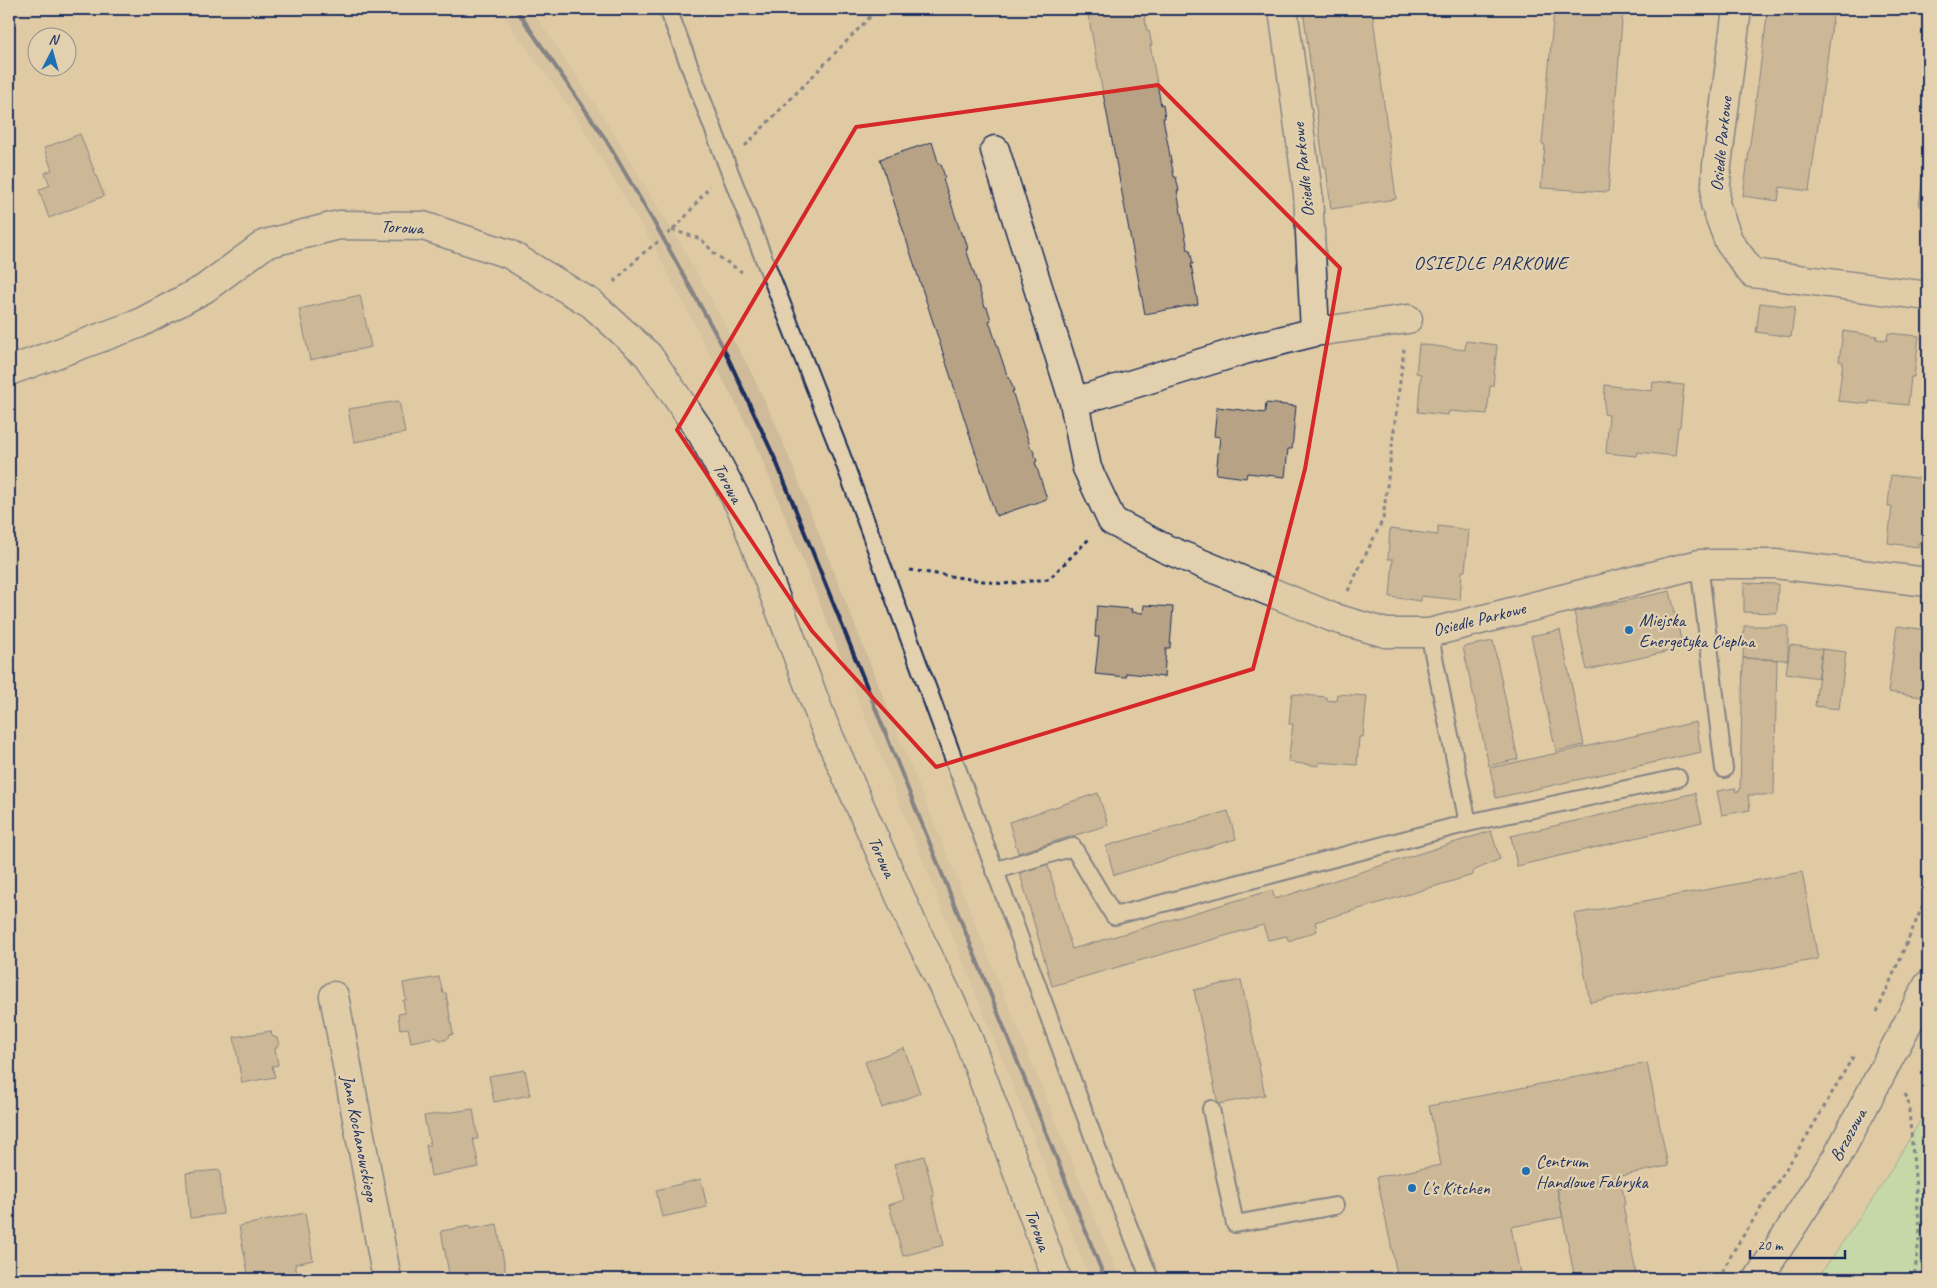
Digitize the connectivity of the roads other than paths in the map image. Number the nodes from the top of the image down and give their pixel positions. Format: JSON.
{"nodes":[{"id":1,"x":668,"y":9,"type":"edge"},
{"id":2,"x":1283,"y":9,"type":"edge"},
{"id":3,"x":1737,"y":9,"type":"edge"},
{"id":4,"x":995,"y":150,"type":"dead end"},
{"id":5,"x":1928,"y":296,"type":"edge"},
{"id":6,"x":1408,"y":319,"type":"road end"},
{"id":7,"x":1315,"y":332,"type":"junction"},
{"id":8,"x":9,"y":371,"type":"edge"},
{"id":9,"x":1074,"y":402,"type":"junction"},
{"id":10,"x":1699,"y":564,"type":"junction"},
{"id":11,"x":1928,"y":582,"type":"edge"},
{"id":12,"x":1428,"y":633,"type":"junction"},
{"id":13,"x":1724,"y":769,"type":"dead end"},
{"id":14,"x":1678,"y":778,"type":"dead end"},
{"id":15,"x":1468,"y":823,"type":"junction"},
{"id":16,"x":994,"y":871,"type":"junction"},
{"id":17,"x":1928,"y":986,"type":"edge"},
{"id":18,"x":334,"y":996,"type":"dead end"},
{"id":19,"x":1211,"y":1109,"type":"dead end"},
{"id":20,"x":1335,"y":1206,"type":"dead end"},
{"id":21,"x":1052,"y":1278,"type":"edge"},
{"id":22,"x":387,"y":1279,"type":"edge"},
{"id":23,"x":1150,"y":1279,"type":"edge"},
{"id":24,"x":1758,"y":1279,"type":"edge"}],
"edges":[{"from":1,"to":16,"type":"lane"},
{"from":2,"to":7,"type":"street","name":"Osiedle Parkowe"},
{"from":3,"to":5,"type":"street","name":"Osiedle Parkowe"},
{"from":4,"to":9,"type":"street"},
{"from":6,"to":7,"type":"street"},
{"from":7,"to":9,"type":"street"},
{"from":8,"to":21,"type":"street","name":"Torowa"},
{"from":9,"to":12,"type":"street","name":"Osiedle Parkowe"},
{"from":10,"to":11,"type":"street","name":"Osiedle Parkowe"},
{"from":10,"to":12,"type":"street","name":"Osiedle Parkowe"},
{"from":10,"to":13,"type":"lane"},
{"from":12,"to":15,"type":"lane"},
{"from":14,"to":15,"type":"lane"},
{"from":15,"to":16,"type":"lane"},
{"from":16,"to":23,"type":"lane"},
{"from":17,"to":24,"type":"street","name":"Brzozowa"},
{"from":18,"to":22,"type":"street","name":"Jana Kochanowskiego"},
{"from":19,"to":20,"type":"lane"}]}
